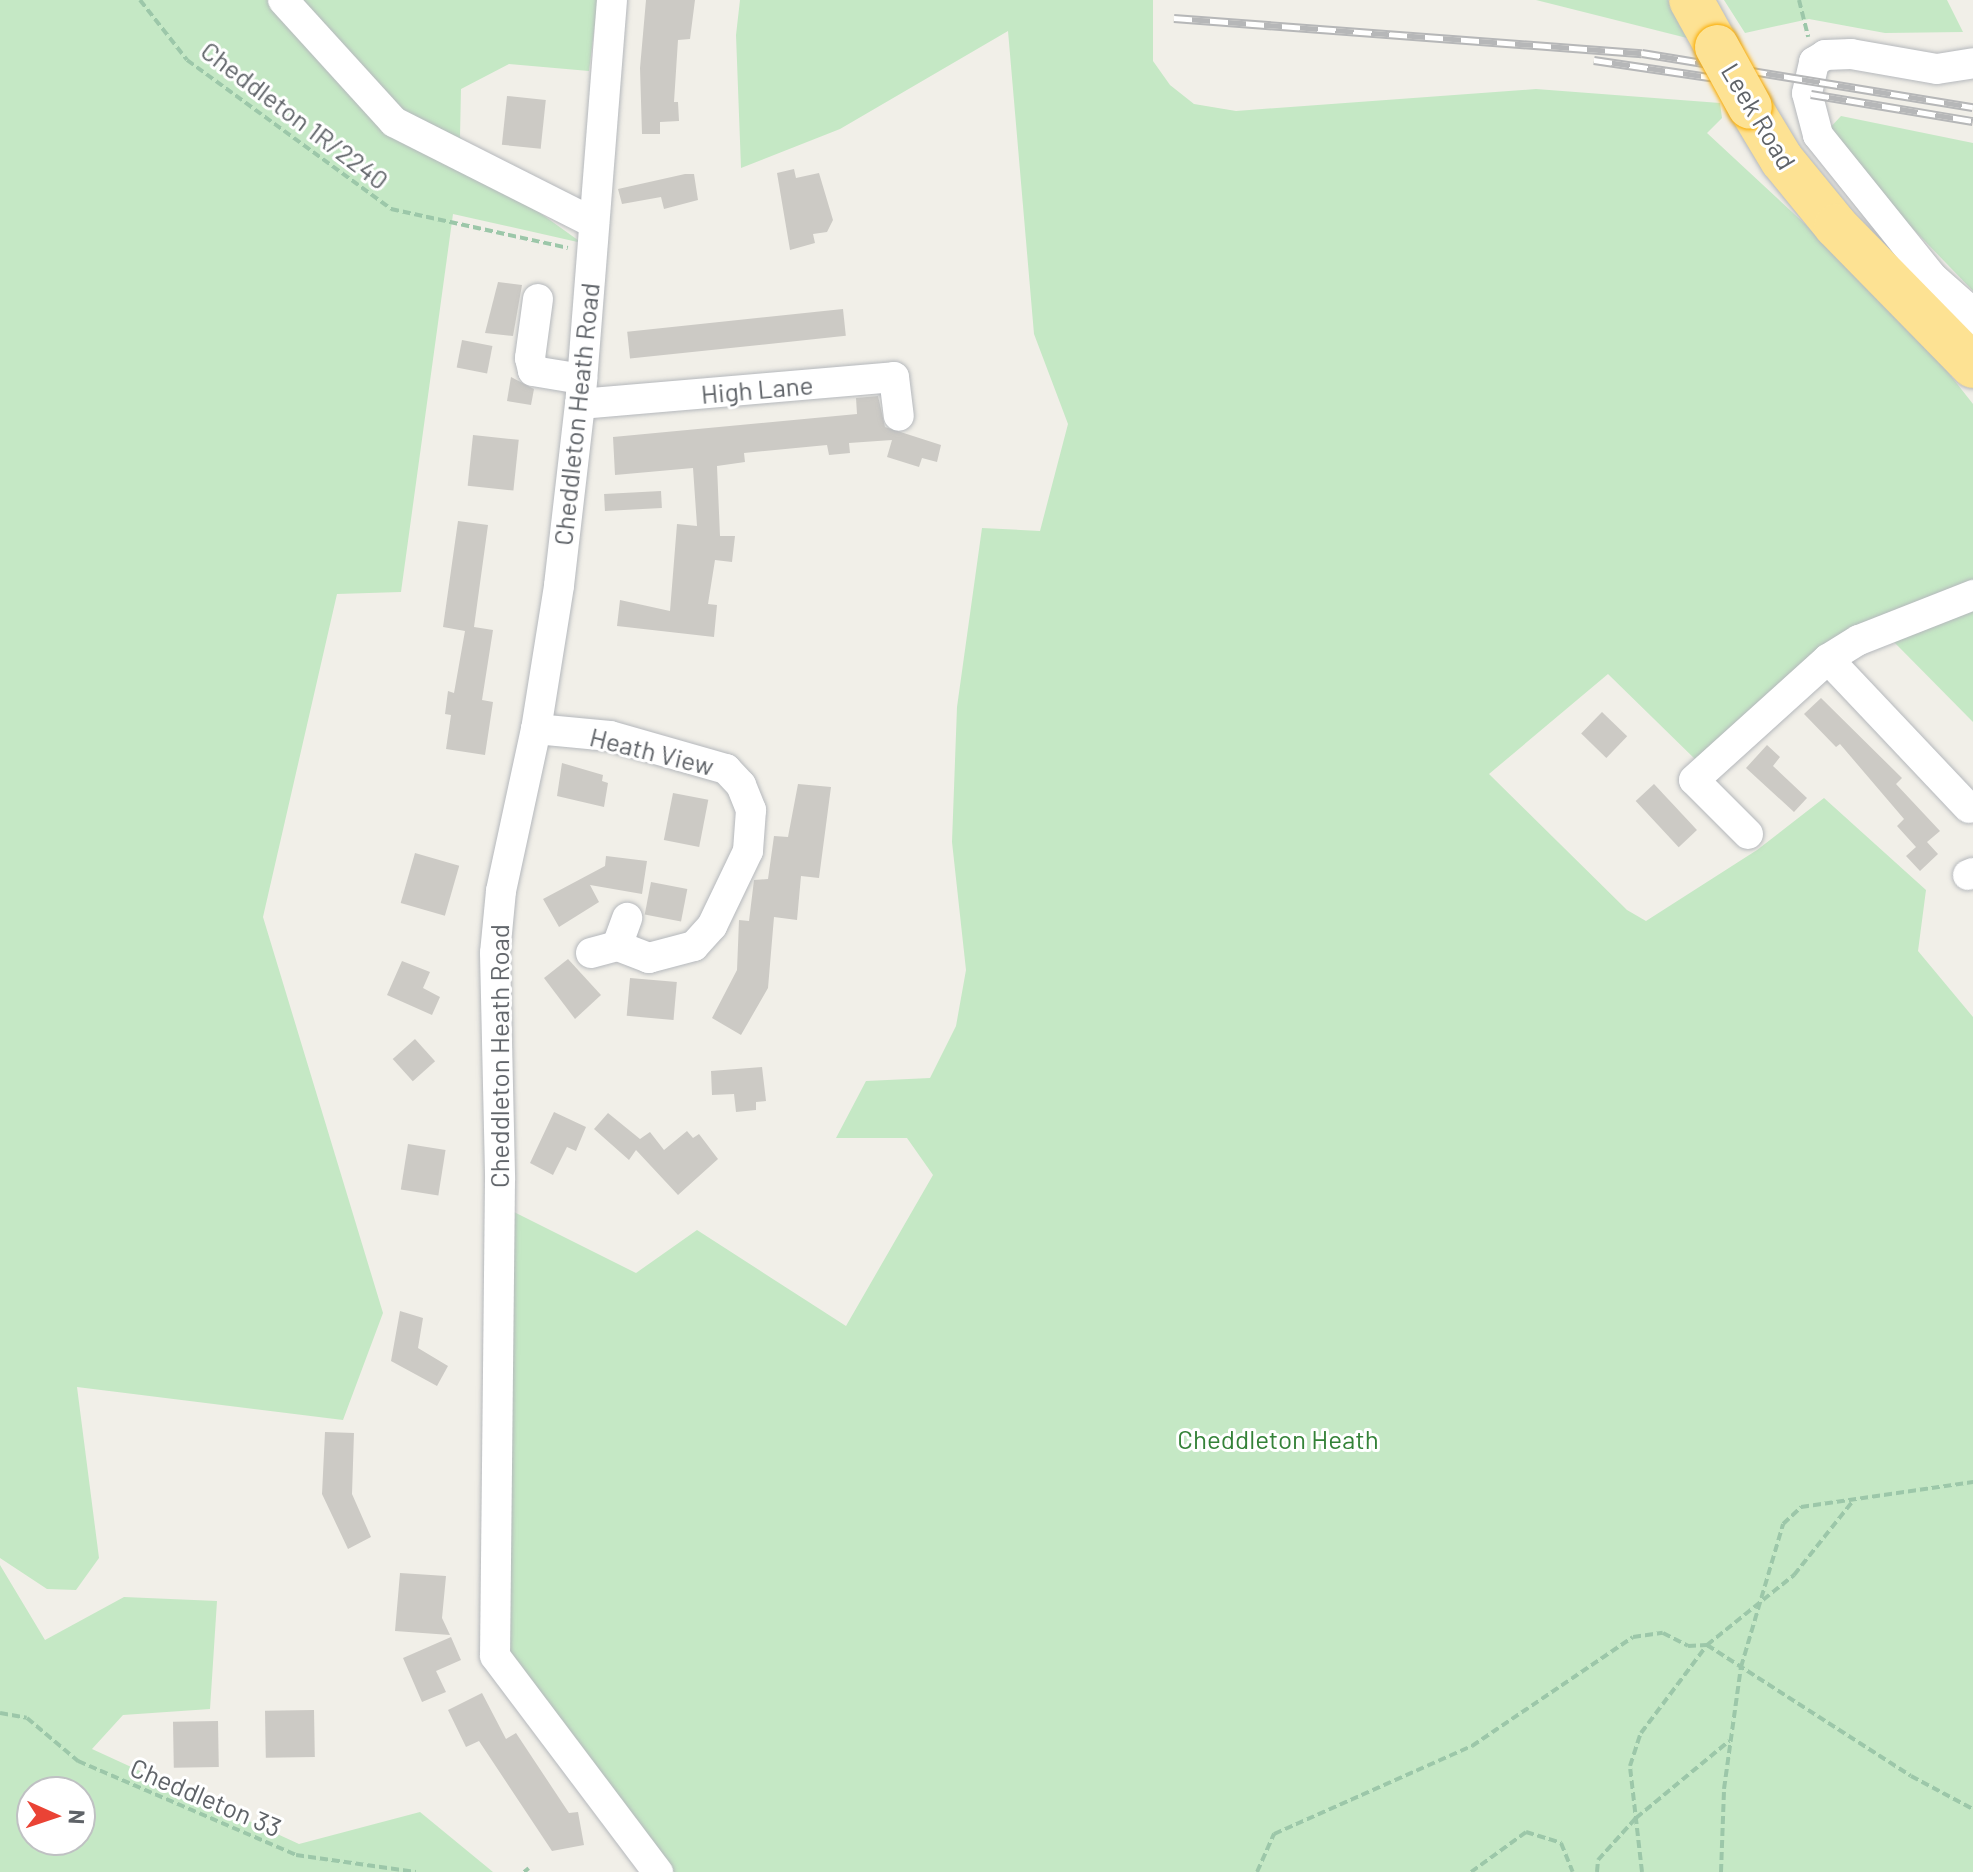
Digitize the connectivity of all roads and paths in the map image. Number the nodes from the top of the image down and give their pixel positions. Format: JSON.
{"nodes":[{"id":1,"x":140,"y":0,"type":"edge"},
{"id":2,"x":283,"y":0,"type":"edge"},
{"id":3,"x":612,"y":0,"type":"edge"},
{"id":4,"x":1691,"y":0,"type":"edge"},
{"id":5,"x":1799,"y":0,"type":"edge"},
{"id":6,"x":1814,"y":62,"type":"junction"},
{"id":7,"x":1973,"y":63,"type":"edge"},
{"id":8,"x":594,"y":223,"type":"junction"},
{"id":9,"x":592,"y":253,"type":"junction"},
{"id":10,"x":538,"y":299,"type":"dead end"},
{"id":11,"x":1968,"y":360,"type":"edge"},
{"id":12,"x":581,"y":392,"type":"junction"},
{"id":13,"x":899,"y":416,"type":"dead end"},
{"id":14,"x":1973,"y":595,"type":"edge"},
{"id":15,"x":1828,"y":659,"type":"junction"},
{"id":16,"x":536,"y":729,"type":"junction"},
{"id":17,"x":1969,"y":808,"type":"dead end"},
{"id":18,"x":1748,"y":834,"type":"dead end"},
{"id":19,"x":612,"y":939,"type":"dead end"},
{"id":20,"x":1973,"y":1482,"type":"edge"},
{"id":21,"x":1852,"y":1502,"type":"junction"},
{"id":22,"x":1758,"y":1607,"type":"junction"},
{"id":23,"x":1707,"y":1645,"type":"junction"},
{"id":24,"x":1741,"y":1667,"type":"junction"},
{"id":25,"x":0,"y":1713,"type":"edge"},
{"id":26,"x":1731,"y":1740,"type":"junction"},
{"id":27,"x":1973,"y":1809,"type":"edge"},
{"id":28,"x":1636,"y":1818,"type":"junction"},
{"id":29,"x":416,"y":1872,"type":"edge"},
{"id":30,"x":658,"y":1872,"type":"edge"},
{"id":31,"x":1257,"y":1872,"type":"edge"},
{"id":32,"x":1471,"y":1872,"type":"edge"},
{"id":33,"x":1573,"y":1872,"type":"edge"},
{"id":34,"x":1597,"y":1872,"type":"edge"},
{"id":35,"x":1642,"y":1872,"type":"edge"},
{"id":36,"x":1721,"y":1872,"type":"edge"}],
"edges":[{"from":1,"to":9,"type":"path","name":"Cheddleton 1R/2240"},
{"from":2,"to":8,"type":"street"},
{"from":3,"to":8,"type":"street","name":"Cheddleton Heath Road"},
{"from":4,"to":11,"type":"highway","name":"Leek Road","bridge":true},
{"from":5,"to":6,"type":"path"},
{"from":6,"to":7,"type":"street"},
{"from":6,"to":11,"type":"street"},
{"from":8,"to":9,"type":"street","name":"Cheddleton Heath Road"},
{"from":9,"to":12,"type":"street","name":"Cheddleton Heath Road"},
{"from":10,"to":12,"type":"street"},
{"from":12,"to":13,"type":"street","name":"High Lane"},
{"from":12,"to":16,"type":"street","name":"Cheddleton Heath Road"},
{"from":14,"to":15,"type":"street"},
{"from":15,"to":17,"type":"street"},
{"from":15,"to":18,"type":"street"},
{"from":16,"to":19,"type":"street","name":"Heath View"},
{"from":16,"to":30,"type":"street","name":"Cheddleton Heath Road"},
{"from":20,"to":21,"type":"path"},
{"from":21,"to":22,"type":"path"},
{"from":21,"to":22,"type":"path"},
{"from":22,"to":23,"type":"path"},
{"from":22,"to":24,"type":"path"},
{"from":23,"to":24,"type":"path"},
{"from":23,"to":28,"type":"path"},
{"from":23,"to":31,"type":"path"},
{"from":24,"to":26,"type":"path"},
{"from":24,"to":27,"type":"path"},
{"from":25,"to":29,"type":"path","name":"Cheddleton 33"},
{"from":26,"to":28,"type":"path"},
{"from":26,"to":36,"type":"path"},
{"from":28,"to":34,"type":"path"},
{"from":28,"to":35,"type":"path"},
{"from":32,"to":33,"type":"path"}]}
